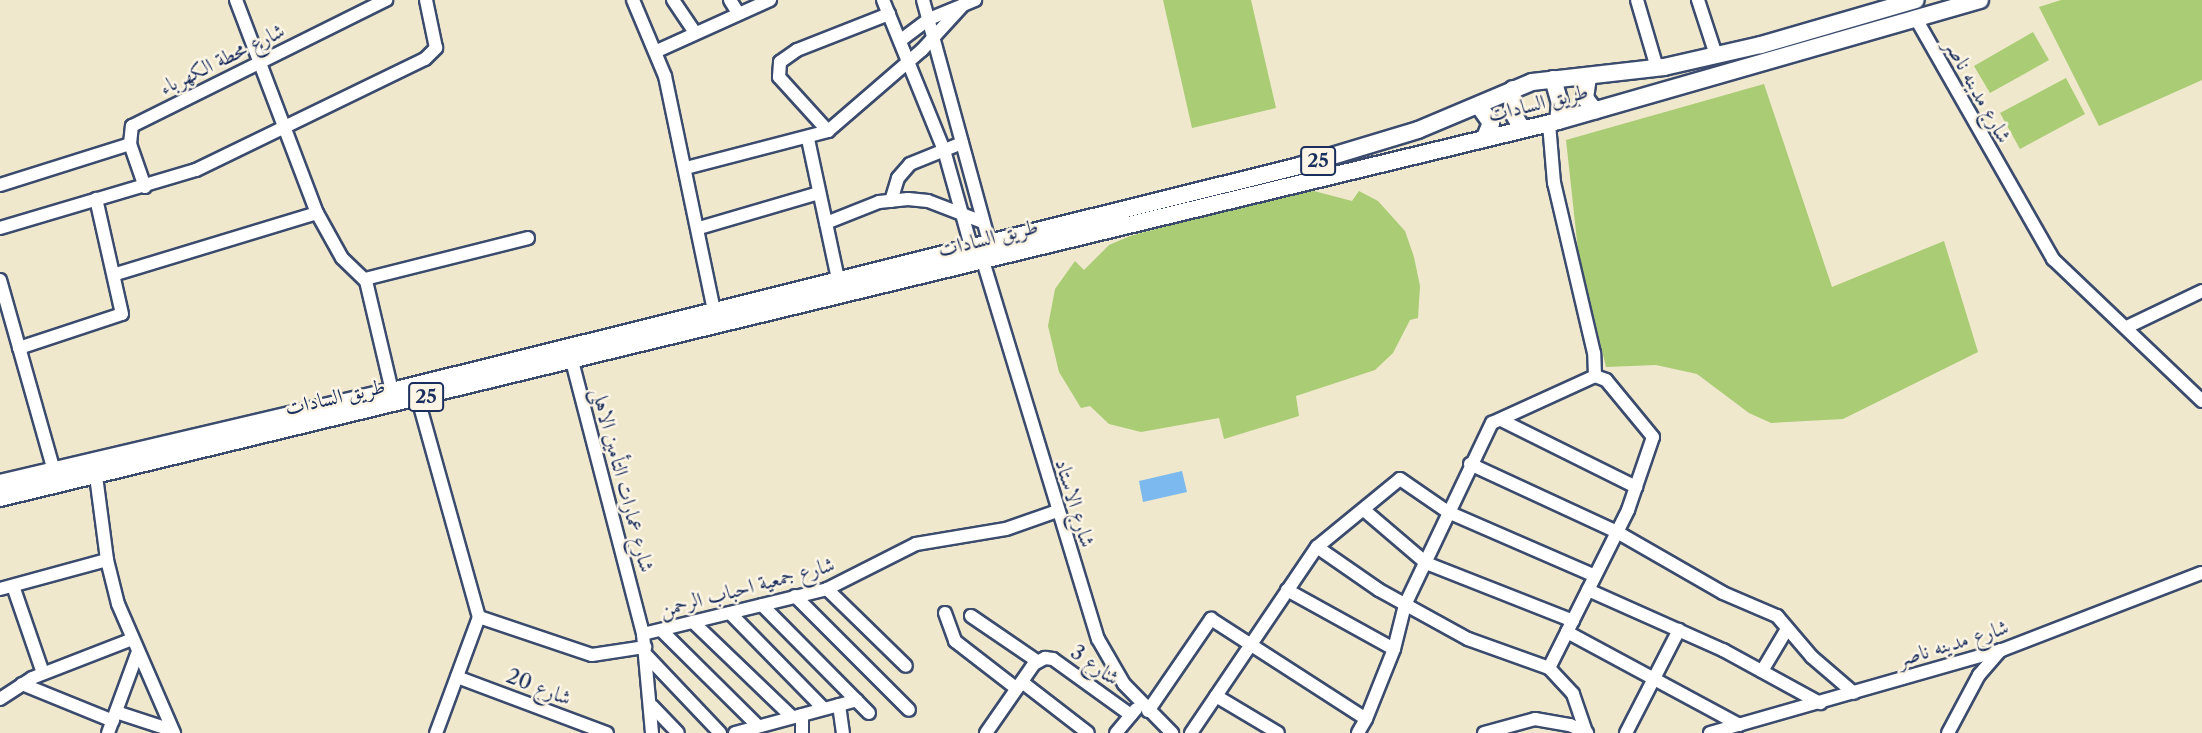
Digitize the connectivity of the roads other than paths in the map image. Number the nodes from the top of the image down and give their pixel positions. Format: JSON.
{"nodes":[{"id":1,"x":236,"y":0,"type":"edge"},
{"id":2,"x":426,"y":0,"type":"edge"},
{"id":3,"x":632,"y":0,"type":"edge"},
{"id":4,"x":673,"y":0,"type":"edge"},
{"id":5,"x":730,"y":0,"type":"edge"},
{"id":6,"x":770,"y":0,"type":"edge"},
{"id":7,"x":883,"y":0,"type":"edge"},
{"id":8,"x":923,"y":0,"type":"edge"},
{"id":9,"x":1637,"y":0,"type":"edge"},
{"id":10,"x":1698,"y":0,"type":"edge"},
{"id":11,"x":1916,"y":0,"type":"edge"},
{"id":12,"x":1980,"y":0,"type":"edge"},
{"id":13,"x":378,"y":1,"type":"edge"},
{"id":14,"x":970,"y":2,"type":"edge"},
{"id":15,"x":1894,"y":4,"type":"edge"},
{"id":16,"x":738,"y":13,"type":"junction"},
{"id":17,"x":890,"y":14,"type":"junction"},
{"id":18,"x":1915,"y":17,"type":"junction"},
{"id":19,"x":929,"y":19,"type":"junction"},
{"id":20,"x":694,"y":31,"type":"junction"},
{"id":21,"x":935,"y":37,"type":"junction"},
{"id":22,"x":901,"y":40,"type":"junction"},
{"id":23,"x":657,"y":51,"type":"junction"},
{"id":24,"x":1716,"y":55,"type":"junction"},
{"id":25,"x":910,"y":60,"type":"junction"},
{"id":26,"x":260,"y":62,"type":"junction"},
{"id":27,"x":1657,"y":68,"type":"junction"},
{"id":28,"x":1588,"y":77,"type":"junction"},
{"id":29,"x":1553,"y":79,"type":"junction"},
{"id":30,"x":1513,"y":89,"type":"junction"},
{"id":31,"x":1479,"y":106,"type":"junction"},
{"id":32,"x":1595,"y":111,"type":"junction"},
{"id":33,"x":1554,"y":122,"type":"junction"},
{"id":34,"x":285,"y":128,"type":"junction"},
{"id":35,"x":1522,"y":129,"type":"junction"},
{"id":36,"x":828,"y":131,"type":"junction"},
{"id":37,"x":1485,"y":137,"type":"junction"},
{"id":38,"x":808,"y":139,"type":"junction"},
{"id":39,"x":962,"y":143,"type":"junction"},
{"id":40,"x":130,"y":144,"type":"junction"},
{"id":41,"x":944,"y":150,"type":"junction"},
{"id":42,"x":686,"y":168,"type":"junction"},
{"id":43,"x":0,"y":185,"type":"edge"},
{"id":44,"x":145,"y":187,"type":"junction"},
{"id":45,"x":820,"y":193,"type":"junction"},
{"id":46,"x":96,"y":199,"type":"junction"},
{"id":47,"x":891,"y":201,"type":"junction"},
{"id":48,"x":317,"y":213,"type":"junction"},
{"id":49,"x":962,"y":214,"type":"junction"},
{"id":50,"x":984,"y":222,"type":"junction"},
{"id":51,"x":826,"y":223,"type":"junction"},
{"id":52,"x":0,"y":228,"type":"edge"},
{"id":53,"x":698,"y":228,"type":"junction"},
{"id":54,"x":528,"y":238,"type":"dead end"},
{"id":55,"x":989,"y":242,"type":"junction"},
{"id":56,"x":971,"y":246,"type":"junction"},
{"id":57,"x":983,"y":261,"type":"junction"},
{"id":58,"x":116,"y":274,"type":"junction"},
{"id":59,"x":365,"y":279,"type":"junction"},
{"id":60,"x":838,"y":279,"type":"junction"},
{"id":61,"x":0,"y":280,"type":"edge"},
{"id":62,"x":2202,"y":291,"type":"edge"},
{"id":63,"x":714,"y":310,"type":"junction"},
{"id":64,"x":2127,"y":327,"type":"junction"},
{"id":65,"x":19,"y":348,"type":"junction"},
{"id":66,"x":572,"y":361,"type":"junction"},
{"id":67,"x":1595,"y":376,"type":"junction"},
{"id":68,"x":392,"y":391,"type":"junction"},
{"id":69,"x":418,"y":399,"type":"junction"},
{"id":70,"x":2202,"y":401,"type":"edge"},
{"id":71,"x":1501,"y":420,"type":"junction"},
{"id":72,"x":214,"y":440,"type":"junction"},
{"id":73,"x":1469,"y":464,"type":"junction"},
{"id":74,"x":54,"y":471,"type":"junction"},
{"id":75,"x":96,"y":476,"type":"junction"},
{"id":76,"x":0,"y":483,"type":"edge"},
{"id":77,"x":1636,"y":487,"type":"junction"},
{"id":78,"x":0,"y":498,"type":"edge"},
{"id":79,"x":1364,"y":510,"type":"junction"},
{"id":80,"x":1057,"y":511,"type":"junction"},
{"id":81,"x":1448,"y":512,"type":"junction"},
{"id":82,"x":1617,"y":532,"type":"junction"},
{"id":83,"x":1317,"y":547,"type":"junction"},
{"id":84,"x":107,"y":560,"type":"junction"},
{"id":85,"x":1426,"y":563,"type":"junction"},
{"id":86,"x":2202,"y":573,"type":"edge"},
{"id":87,"x":1595,"y":576,"type":"junction"},
{"id":88,"x":6,"y":588,"type":"edge"},
{"id":89,"x":827,"y":589,"type":"junction"},
{"id":90,"x":1287,"y":590,"type":"junction"},
{"id":91,"x":1588,"y":590,"type":"junction"},
{"id":92,"x":795,"y":596,"type":"junction"},
{"id":93,"x":762,"y":604,"type":"junction"},
{"id":94,"x":1405,"y":605,"type":"junction"},
{"id":95,"x":730,"y":612,"type":"junction"},
{"id":96,"x":945,"y":613,"type":"dead end"},
{"id":97,"x":971,"y":616,"type":"dead end"},
{"id":98,"x":479,"y":617,"type":"junction"},
{"id":99,"x":693,"y":622,"type":"junction"},
{"id":100,"x":1570,"y":627,"type":"junction"},
{"id":101,"x":1787,"y":629,"type":"junction"},
{"id":102,"x":661,"y":630,"type":"junction"},
{"id":103,"x":1679,"y":630,"type":"junction"},
{"id":104,"x":130,"y":640,"type":"junction"},
{"id":105,"x":1250,"y":645,"type":"junction"},
{"id":106,"x":645,"y":646,"type":"junction"},
{"id":107,"x":1394,"y":649,"type":"junction"},
{"id":108,"x":2002,"y":650,"type":"junction"},
{"id":109,"x":137,"y":654,"type":"junction"},
{"id":110,"x":1037,"y":661,"type":"junction"},
{"id":111,"x":906,"y":666,"type":"dead end"},
{"id":112,"x":1549,"y":668,"type":"junction"},
{"id":113,"x":1762,"y":671,"type":"junction"},
{"id":114,"x":43,"y":673,"type":"junction"},
{"id":115,"x":1655,"y":676,"type":"junction"},
{"id":116,"x":457,"y":677,"type":"junction"},
{"id":117,"x":22,"y":684,"type":"junction"},
{"id":118,"x":1019,"y":686,"type":"junction"},
{"id":119,"x":1854,"y":693,"type":"junction"},
{"id":120,"x":1216,"y":696,"type":"junction"},
{"id":121,"x":0,"y":699,"type":"edge"},
{"id":122,"x":857,"y":700,"type":"junction"},
{"id":123,"x":1820,"y":703,"type":"junction"},
{"id":124,"x":839,"y":705,"type":"junction"},
{"id":125,"x":652,"y":706,"type":"junction"},
{"id":126,"x":1144,"y":708,"type":"junction"},
{"id":127,"x":824,"y":709,"type":"junction"},
{"id":128,"x":909,"y":710,"type":"dead end"},
{"id":129,"x":869,"y":713,"type":"dead end"},
{"id":130,"x":1131,"y":715,"type":"junction"},
{"id":131,"x":797,"y":716,"type":"junction"},
{"id":132,"x":1366,"y":719,"type":"junction"},
{"id":133,"x":112,"y":722,"type":"edge"},
{"id":134,"x":757,"y":725,"type":"junction"},
{"id":135,"x":1740,"y":725,"type":"junction"},
{"id":136,"x":173,"y":731,"type":"edge"},
{"id":137,"x":436,"y":733,"type":"edge"},
{"id":138,"x":607,"y":733,"type":"edge"},
{"id":139,"x":652,"y":733,"type":"edge"},
{"id":140,"x":678,"y":733,"type":"edge"},
{"id":141,"x":720,"y":733,"type":"edge"},
{"id":142,"x":735,"y":733,"type":"edge"},
{"id":143,"x":802,"y":733,"type":"edge"},
{"id":144,"x":843,"y":733,"type":"edge"},
{"id":145,"x":986,"y":733,"type":"edge"},
{"id":146,"x":1088,"y":733,"type":"edge"},
{"id":147,"x":1116,"y":733,"type":"edge"},
{"id":148,"x":1172,"y":733,"type":"edge"},
{"id":149,"x":1191,"y":733,"type":"edge"},
{"id":150,"x":1278,"y":733,"type":"edge"},
{"id":151,"x":1358,"y":733,"type":"edge"},
{"id":152,"x":1485,"y":733,"type":"edge"},
{"id":153,"x":1586,"y":733,"type":"edge"},
{"id":154,"x":1626,"y":733,"type":"edge"},
{"id":155,"x":1710,"y":733,"type":"edge"},
{"id":156,"x":1948,"y":733,"type":"edge"}],
"edges":[{"from":1,"to":26,"type":"street"},
{"from":2,"to":34,"type":"street"},
{"from":3,"to":23,"type":"street"},
{"from":4,"to":20,"type":"street"},
{"from":5,"to":16,"type":"street"},
{"from":6,"to":16,"type":"street"},
{"from":7,"to":17,"type":"street"},
{"from":8,"to":19,"type":"street"},
{"from":9,"to":27,"type":"street"},
{"from":10,"to":24,"type":"street"},
{"from":11,"to":15,"type":"main road","name":"طريق السادات","number":"25"},
{"from":12,"to":18,"type":"main road","name":"طريق السادات","number":"25"},
{"from":13,"to":26,"type":"street","name":"شارع محطة الكهرباء"},
{"from":14,"to":19,"type":"street"},
{"from":14,"to":21,"type":"street"},
{"from":15,"to":24,"type":"main road","name":"طريق السادات","number":"25"},
{"from":16,"to":20,"type":"street"},
{"from":17,"to":22,"type":"street"},
{"from":17,"to":36,"type":"street"},
{"from":18,"to":32,"type":"main road","name":"طريق السادات","number":"25"},
{"from":18,"to":64,"type":"street","name":"شارع مدينه ناصر"},
{"from":19,"to":21,"type":"street"},
{"from":19,"to":22,"type":"street"},
{"from":20,"to":23,"type":"street"},
{"from":21,"to":25,"type":"street"},
{"from":21,"to":39,"type":"street"},
{"from":22,"to":25,"type":"street"},
{"from":23,"to":42,"type":"street"},
{"from":24,"to":27,"type":"main road","name":"طريق السادات","number":"25"},
{"from":25,"to":36,"type":"street"},
{"from":25,"to":41,"type":"street"},
{"from":26,"to":34,"type":"street"},
{"from":26,"to":40,"type":"street","name":"شارع محطة الكهرباء"},
{"from":27,"to":28,"type":"main road","name":"طريق السادات","number":"25"},
{"from":28,"to":29,"type":"main road","name":"طريق السادات","number":"25"},
{"from":28,"to":32,"type":"main road"},
{"from":29,"to":30,"type":"main road","name":"طريق السادات","number":"25"},
{"from":29,"to":33,"type":"main road"},
{"from":30,"to":31,"type":"main road","name":"طريق السادات","number":"25"},
{"from":30,"to":35,"type":"main road"},
{"from":31,"to":37,"type":"main road"},
{"from":31,"to":55,"type":"main road","name":"طريق السادات","number":"25"},
{"from":32,"to":33,"type":"main road","name":"طريق السادات","number":"25"},
{"from":33,"to":35,"type":"main road","name":"طريق السادات","number":"25"},
{"from":33,"to":67,"type":"street"},
{"from":34,"to":44,"type":"street"},
{"from":34,"to":48,"type":"street"},
{"from":35,"to":37,"type":"main road","name":"طريق السادات","number":"25"},
{"from":36,"to":38,"type":"street"},
{"from":37,"to":57,"type":"main road","name":"طريق السادات","number":"25"},
{"from":38,"to":42,"type":"street"},
{"from":38,"to":45,"type":"street"},
{"from":39,"to":41,"type":"street"},
{"from":39,"to":50,"type":"street"},
{"from":40,"to":43,"type":"street"},
{"from":40,"to":44,"type":"street"},
{"from":41,"to":47,"type":"street"},
{"from":41,"to":49,"type":"street"},
{"from":42,"to":53,"type":"street"},
{"from":44,"to":46,"type":"street"},
{"from":45,"to":51,"type":"street"},
{"from":45,"to":53,"type":"street"},
{"from":46,"to":52,"type":"street"},
{"from":46,"to":58,"type":"street"},
{"from":47,"to":49,"type":"street"},
{"from":47,"to":51,"type":"street"},
{"from":48,"to":58,"type":"street"},
{"from":48,"to":59,"type":"street"},
{"from":49,"to":50,"type":"street"},
{"from":49,"to":56,"type":"street"},
{"from":50,"to":55,"type":"street"},
{"from":51,"to":60,"type":"street"},
{"from":53,"to":63,"type":"street"},
{"from":54,"to":59,"type":"street"},
{"from":55,"to":56,"type":"main road","name":"طريق السادات","number":"25"},
{"from":56,"to":60,"type":"main road","name":"طريق السادات","number":"25"},
{"from":57,"to":66,"type":"main road","name":"طريق السادات","number":"25"},
{"from":57,"to":80,"type":"street","name":"شارع الاستاد"},
{"from":58,"to":65,"type":"street"},
{"from":59,"to":68,"type":"street"},
{"from":60,"to":63,"type":"main road","name":"طريق السادات","number":"25"},
{"from":61,"to":65,"type":"street"},
{"from":62,"to":64,"type":"street"},
{"from":63,"to":68,"type":"main road","name":"طريق السادات","number":"25"},
{"from":64,"to":70,"type":"street","name":"شارع مدينه ناصر"},
{"from":65,"to":74,"type":"street"},
{"from":66,"to":69,"type":"main road","name":"طريق السادات","number":"25"},
{"from":66,"to":106,"type":"street","name":"شارع عمارات التأمين الاهلى"},
{"from":67,"to":71,"type":"street"},
{"from":67,"to":77,"type":"street"},
{"from":68,"to":72,"type":"main road","name":"طريق السادات","number":"25"},
{"from":69,"to":72,"type":"main road","name":"طريق السادات","number":"25"},
{"from":69,"to":98,"type":"street"},
{"from":71,"to":73,"type":"street"},
{"from":71,"to":77,"type":"street"},
{"from":72,"to":74,"type":"main road","name":"طريق السادات","number":"25"},
{"from":72,"to":75,"type":"main road","name":"طريق السادات","number":"25"},
{"from":73,"to":81,"type":"street"},
{"from":73,"to":82,"type":"street"},
{"from":74,"to":76,"type":"main road","name":"طريق السادات","number":"25"},
{"from":75,"to":78,"type":"main road","name":"طريق السادات","number":"25"},
{"from":75,"to":84,"type":"street"},
{"from":77,"to":82,"type":"street"},
{"from":79,"to":81,"type":"street"},
{"from":79,"to":83,"type":"street"},
{"from":79,"to":85,"type":"street"},
{"from":80,"to":89,"type":"street","name":"شارع جمعية احباب الرحمن"},
{"from":80,"to":126,"type":"street","name":"شارع الاستاد"},
{"from":81,"to":85,"type":"street"},
{"from":81,"to":87,"type":"street"},
{"from":82,"to":87,"type":"street"},
{"from":82,"to":101,"type":"street"},
{"from":83,"to":90,"type":"street"},
{"from":83,"to":94,"type":"street"},
{"from":84,"to":88,"type":"street"},
{"from":84,"to":104,"type":"street"},
{"from":85,"to":94,"type":"street"},
{"from":85,"to":100,"type":"street"},
{"from":86,"to":108,"type":"street","name":"شارع مدينه ناصر"},
{"from":87,"to":91,"type":"street"},
{"from":88,"to":114,"type":"street"},
{"from":89,"to":92,"type":"street","name":"شارع جمعية احباب الرحمن"},
{"from":89,"to":111,"type":"street"},
{"from":90,"to":105,"type":"street"},
{"from":90,"to":107,"type":"street"},
{"from":91,"to":100,"type":"street"},
{"from":91,"to":103,"type":"street"},
{"from":92,"to":93,"type":"street","name":"شارع جمعية احباب الرحمن"},
{"from":92,"to":128,"type":"street"},
{"from":93,"to":95,"type":"street","name":"شارع جمعية احباب الرحمن"},
{"from":93,"to":122,"type":"street"},
{"from":94,"to":107,"type":"street"},
{"from":94,"to":112,"type":"street"},
{"from":95,"to":99,"type":"street","name":"شارع جمعية احباب الرحمن"},
{"from":95,"to":127,"type":"street"},
{"from":96,"to":118,"type":"street"},
{"from":97,"to":110,"type":"street"},
{"from":98,"to":106,"type":"street","name":"شارع جمعية احباب الرحمن"},
{"from":98,"to":116,"type":"street"},
{"from":99,"to":102,"type":"street","name":"شارع جمعية احباب الرحمن"},
{"from":99,"to":131,"type":"street"},
{"from":100,"to":112,"type":"street"},
{"from":100,"to":115,"type":"street"},
{"from":101,"to":113,"type":"street"},
{"from":101,"to":119,"type":"street"},
{"from":102,"to":106,"type":"street","name":"شارع جمعية احباب الرحمن"},
{"from":102,"to":134,"type":"street"},
{"from":103,"to":113,"type":"street"},
{"from":103,"to":115,"type":"street"},
{"from":104,"to":109,"type":"street"},
{"from":104,"to":114,"type":"street"},
{"from":105,"to":120,"type":"street"},
{"from":105,"to":126,"type":"street"},
{"from":105,"to":132,"type":"street"},
{"from":106,"to":125,"type":"street","name":"شارع عمارات التأمين الاهلى"},
{"from":106,"to":141,"type":"street"},
{"from":107,"to":132,"type":"street"},
{"from":108,"to":119,"type":"street","name":"شارع مدينه ناصر"},
{"from":108,"to":156,"type":"street"},
{"from":109,"to":133,"type":"street"},
{"from":109,"to":136,"type":"street"},
{"from":110,"to":118,"type":"street","name":"شارع 3"},
{"from":110,"to":130,"type":"street","name":"شارع 3"},
{"from":112,"to":153,"type":"street"},
{"from":113,"to":123,"type":"street"},
{"from":114,"to":117,"type":"street"},
{"from":115,"to":135,"type":"street"},
{"from":115,"to":154,"type":"street"},
{"from":116,"to":137,"type":"street"},
{"from":116,"to":138,"type":"street","name":"شارع 20"},
{"from":117,"to":121,"type":"street"},
{"from":117,"to":133,"type":"street"},
{"from":118,"to":145,"type":"street","name":"شارع 3"},
{"from":118,"to":146,"type":"street"},
{"from":119,"to":123,"type":"street","name":"شارع مدينه ناصر"},
{"from":120,"to":149,"type":"street"},
{"from":120,"to":150,"type":"street"},
{"from":122,"to":124,"type":"street"},
{"from":122,"to":129,"type":"street"},
{"from":123,"to":135,"type":"street","name":"شارع مدينه ناصر"},
{"from":124,"to":127,"type":"street"},
{"from":124,"to":144,"type":"street"},
{"from":125,"to":139,"type":"street","name":"شارع عمارات التأمين الاهلى"},
{"from":125,"to":140,"type":"street"},
{"from":126,"to":130,"type":"street"},
{"from":126,"to":148,"type":"street","name":"شارع الاستاد"},
{"from":127,"to":131,"type":"street"},
{"from":130,"to":147,"type":"street"},
{"from":131,"to":134,"type":"street"},
{"from":131,"to":143,"type":"street"},
{"from":132,"to":151,"type":"street"},
{"from":133,"to":136,"type":"street"},
{"from":134,"to":142,"type":"street"},
{"from":135,"to":155,"type":"street","name":"شارع مدينه ناصر"},
{"from":152,"to":153,"type":"street"}]}
